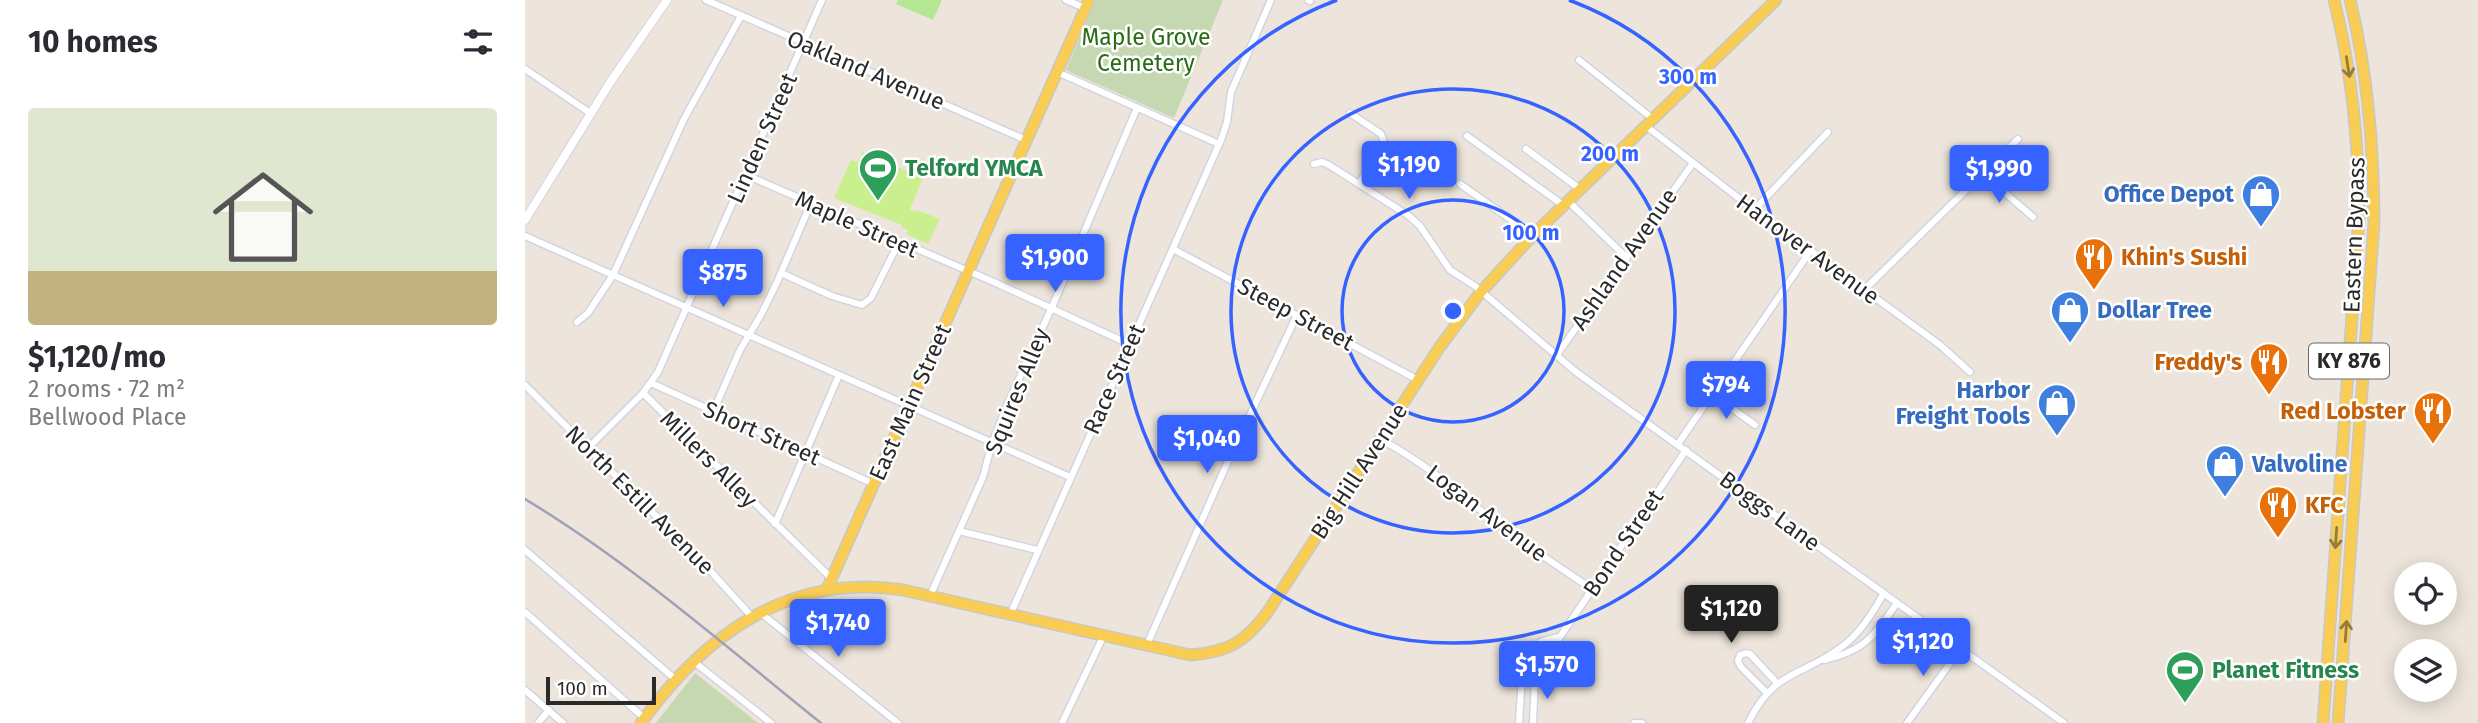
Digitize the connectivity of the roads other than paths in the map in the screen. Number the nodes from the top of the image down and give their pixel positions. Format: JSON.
{"nodes":[{"id":1,"x":667,"y":0,"type":"edge"},
{"id":2,"x":706,"y":0,"type":"edge"},
{"id":3,"x":822,"y":0,"type":"edge"},
{"id":4,"x":1066,"y":0,"type":"edge"},
{"id":5,"x":1271,"y":0,"type":"edge"},
{"id":6,"x":1776,"y":0,"type":"edge"},
{"id":7,"x":2334,"y":0,"type":"edge"},
{"id":8,"x":2350,"y":0,"type":"edge"},
{"id":9,"x":1087,"y":4,"type":"edge"},
{"id":10,"x":741,"y":16,"type":"junction"},
{"id":11,"x":803,"y":44,"type":"junction"},
{"id":12,"x":1579,"y":60,"type":"dead end"},
{"id":13,"x":525,"y":69,"type":"edge"},
{"id":14,"x":1056,"y":72,"type":"junction"},
{"id":15,"x":1137,"y":108,"type":"junction"},
{"id":16,"x":590,"y":113,"type":"junction"},
{"id":17,"x":1350,"y":113,"type":"dead end"},
{"id":18,"x":1650,"y":122,"type":"junction"},
{"id":19,"x":1828,"y":132,"type":"dead end"},
{"id":20,"x":1467,"y":136,"type":"dead end"},
{"id":21,"x":1026,"y":139,"type":"junction"},
{"id":22,"x":2018,"y":139,"type":"dead end"},
{"id":23,"x":1219,"y":144,"type":"junction"},
{"id":24,"x":1526,"y":149,"type":"dead end"},
{"id":25,"x":1693,"y":163,"type":"junction"},
{"id":26,"x":1314,"y":164,"type":"dead end"},
{"id":27,"x":1982,"y":173,"type":"junction"},
{"id":28,"x":746,"y":175,"type":"junction"},
{"id":29,"x":1359,"y":184,"type":"junction"},
{"id":30,"x":1460,"y":184,"type":"dead end"},
{"id":31,"x":1580,"y":189,"type":"junction"},
{"id":32,"x":811,"y":203,"type":"junction"},
{"id":33,"x":1566,"y":203,"type":"junction"},
{"id":34,"x":1754,"y":210,"type":"junction"},
{"id":35,"x":2033,"y":217,"type":"dead end"},
{"id":36,"x":525,"y":220,"type":"edge"},
{"id":37,"x":1533,"y":235,"type":"junction"},
{"id":38,"x":525,"y":236,"type":"edge"},
{"id":39,"x":899,"y":242,"type":"junction"},
{"id":40,"x":1173,"y":249,"type":"junction"},
{"id":41,"x":1811,"y":250,"type":"junction"},
{"id":42,"x":1627,"y":258,"type":"junction"},
{"id":43,"x":968,"y":272,"type":"junction"},
{"id":44,"x":781,"y":273,"type":"junction"},
{"id":45,"x":613,"y":275,"type":"junction"},
{"id":46,"x":1865,"y":289,"type":"junction"},
{"id":47,"x":1481,"y":293,"type":"junction"},
{"id":48,"x":1052,"y":307,"type":"junction"},
{"id":49,"x":2353,"y":307,"type":"junction"},
{"id":50,"x":687,"y":308,"type":"junction"},
{"id":51,"x":1297,"y":315,"type":"junction"},
{"id":52,"x":577,"y":322,"type":"dead end"},
{"id":53,"x":748,"y":335,"type":"junction"},
{"id":54,"x":1129,"y":344,"type":"junction"},
{"id":55,"x":1556,"y":356,"type":"junction"},
{"id":56,"x":1970,"y":372,"type":"dead end"},
{"id":57,"x":839,"y":375,"type":"junction"},
{"id":58,"x":1418,"y":380,"type":"junction"},
{"id":59,"x":651,"y":383,"type":"junction"},
{"id":60,"x":2361,"y":384,"type":"junction"},
{"id":61,"x":525,"y":385,"type":"edge"},
{"id":62,"x":643,"y":393,"type":"junction"},
{"id":63,"x":1712,"y":394,"type":"junction"},
{"id":64,"x":909,"y":405,"type":"junction"},
{"id":65,"x":713,"y":412,"type":"junction"},
{"id":66,"x":1755,"y":425,"type":"dead end"},
{"id":67,"x":1380,"y":439,"type":"junction"},
{"id":68,"x":992,"y":443,"type":"junction"},
{"id":69,"x":1678,"y":444,"type":"junction"},
{"id":70,"x":588,"y":448,"type":"junction"},
{"id":71,"x":1686,"y":450,"type":"junction"},
{"id":72,"x":806,"y":453,"type":"junction"},
{"id":73,"x":1070,"y":477,"type":"junction"},
{"id":74,"x":874,"y":484,"type":"junction"},
{"id":75,"x":775,"y":524,"type":"junction"},
{"id":76,"x":959,"y":531,"type":"junction"},
{"id":77,"x":525,"y":550,"type":"edge"},
{"id":78,"x":1037,"y":550,"type":"junction"},
{"id":79,"x":830,"y":584,"type":"junction"},
{"id":80,"x":1592,"y":589,"type":"junction"},
{"id":81,"x":1884,"y":593,"type":"junction"},
{"id":82,"x":930,"y":596,"type":"junction"},
{"id":83,"x":1897,"y":603,"type":"junction"},
{"id":84,"x":525,"y":612,"type":"edge"},
{"id":85,"x":1010,"y":615,"type":"junction"},
{"id":86,"x":757,"y":616,"type":"junction"},
{"id":87,"x":1103,"y":637,"type":"junction"},
{"id":88,"x":1560,"y":637,"type":"junction"},
{"id":89,"x":1146,"y":647,"type":"junction"},
{"id":90,"x":1961,"y":648,"type":"junction"},
{"id":91,"x":693,"y":661,"type":"junction"},
{"id":92,"x":1818,"y":661,"type":"junction"},
{"id":93,"x":675,"y":679,"type":"junction"},
{"id":94,"x":1777,"y":683,"type":"junction"},
{"id":95,"x":525,"y":690,"type":"edge"},
{"id":96,"x":1767,"y":693,"type":"junction"},
{"id":97,"x":549,"y":710,"type":"junction"},
{"id":98,"x":642,"y":721,"type":"edge"},
{"id":99,"x":538,"y":723,"type":"edge"},
{"id":100,"x":563,"y":723,"type":"edge"},
{"id":101,"x":771,"y":723,"type":"edge"},
{"id":102,"x":898,"y":723,"type":"edge"},
{"id":103,"x":1062,"y":723,"type":"edge"},
{"id":104,"x":1519,"y":723,"type":"edge"},
{"id":105,"x":1533,"y":723,"type":"edge"},
{"id":106,"x":1634,"y":723,"type":"edge"},
{"id":107,"x":1642,"y":723,"type":"edge"},
{"id":108,"x":1748,"y":723,"type":"edge"},
{"id":109,"x":1907,"y":723,"type":"edge"},
{"id":110,"x":2064,"y":723,"type":"edge"},
{"id":111,"x":2323,"y":723,"type":"edge"},
{"id":112,"x":2338,"y":723,"type":"edge"}],
"edges":[{"from":1,"to":16,"type":"street"},
{"from":2,"to":10,"type":"street","name":"Oakland Avenue"},
{"from":3,"to":11,"type":"street","name":"Linden Street"},
{"from":4,"to":9,"type":"street"},
{"from":5,"to":23,"type":"street","name":"Race Street"},
{"from":6,"to":18,"type":"main road","name":"Big Hill Avenue"},
{"from":7,"to":49,"type":"main road","name":"Eastern Bypass","number":"KY 876","one_way":true},
{"from":8,"to":60,"type":"main road","name":"Eastern Bypass","number":"KY 876"},
{"from":9,"to":14,"type":"main road","name":"East Main Street"},
{"from":10,"to":11,"type":"street","name":"Oakland Avenue"},
{"from":10,"to":45,"type":"street"},
{"from":11,"to":21,"type":"street","name":"Oakland Avenue"},
{"from":11,"to":28,"type":"street","name":"Linden Street"},
{"from":12,"to":18,"type":"street","name":"Hanover Avenue"},
{"from":13,"to":16,"type":"street"},
{"from":14,"to":15,"type":"street"},
{"from":14,"to":21,"type":"main road","name":"East Main Street"},
{"from":15,"to":23,"type":"street"},
{"from":15,"to":48,"type":"street","name":"Squires Alley"},
{"from":16,"to":36,"type":"street"},
{"from":17,"to":29,"type":"street"},
{"from":18,"to":25,"type":"street","name":"Hanover Avenue"},
{"from":18,"to":31,"type":"main road","name":"Big Hill Avenue"},
{"from":19,"to":34,"type":"street"},
{"from":20,"to":33,"type":"street"},
{"from":21,"to":43,"type":"main road","name":"East Main Street"},
{"from":22,"to":27,"type":"street"},
{"from":23,"to":40,"type":"street","name":"Race Street"},
{"from":24,"to":31,"type":"street"},
{"from":25,"to":34,"type":"street","name":"Hanover Avenue"},
{"from":25,"to":42,"type":"street","name":"Ashland Avenue"},
{"from":26,"to":29,"type":"street","name":"Boggs Lane"},
{"from":27,"to":35,"type":"street"},
{"from":27,"to":46,"type":"street"},
{"from":28,"to":32,"type":"street","name":"Maple Street"},
{"from":28,"to":50,"type":"street","name":"Linden Street"},
{"from":29,"to":47,"type":"street","name":"Boggs Lane"},
{"from":30,"to":37,"type":"street"},
{"from":31,"to":33,"type":"main road","name":"Big Hill Avenue"},
{"from":32,"to":39,"type":"street","name":"Maple Street"},
{"from":32,"to":44,"type":"street"},
{"from":33,"to":37,"type":"main road","name":"Big Hill Avenue"},
{"from":33,"to":42,"type":"street"},
{"from":34,"to":41,"type":"street","name":"Hanover Avenue"},
{"from":37,"to":47,"type":"main road","name":"Big Hill Avenue"},
{"from":38,"to":45,"type":"street"},
{"from":39,"to":43,"type":"street","name":"Maple Street"},
{"from":39,"to":44,"type":"street"},
{"from":40,"to":51,"type":"street","name":"Steep Street"},
{"from":40,"to":54,"type":"street","name":"Race Street"},
{"from":41,"to":46,"type":"street","name":"Hanover Avenue"},
{"from":41,"to":63,"type":"street"},
{"from":42,"to":55,"type":"street","name":"Ashland Avenue"},
{"from":43,"to":48,"type":"street","name":"Maple Street"},
{"from":43,"to":64,"type":"main road","name":"East Main Street"},
{"from":44,"to":53,"type":"street"},
{"from":45,"to":50,"type":"street"},
{"from":45,"to":52,"type":"street"},
{"from":46,"to":56,"type":"street","name":"Hanover Avenue"},
{"from":47,"to":55,"type":"street","name":"Boggs Lane"},
{"from":47,"to":58,"type":"main road","name":"Big Hill Avenue"},
{"from":48,"to":54,"type":"street","name":"Maple Street"},
{"from":48,"to":68,"type":"street","name":"Squires Alley"},
{"from":49,"to":60,"type":"main road"},
{"from":49,"to":111,"type":"main road","name":"Eastern Bypass","number":"KY 876","one_way":true},
{"from":50,"to":53,"type":"street"},
{"from":50,"to":59,"type":"street","name":"Linden Street"},
{"from":51,"to":58,"type":"street","name":"Steep Street"},
{"from":51,"to":89,"type":"street"},
{"from":53,"to":57,"type":"street"},
{"from":53,"to":65,"type":"street"},
{"from":54,"to":73,"type":"street","name":"Race Street"},
{"from":55,"to":69,"type":"street","name":"Boggs Lane"},
{"from":57,"to":64,"type":"street"},
{"from":57,"to":72,"type":"street","name":"Millers Alley"},
{"from":58,"to":67,"type":"main road","name":"Big Hill Avenue"},
{"from":59,"to":62,"type":"street","name":"Linden Street"},
{"from":59,"to":65,"type":"street","name":"Short Street"},
{"from":112,"to":60,"type":"main road","name":"Eastern Bypass","number":"KY 876","one_way":true},
{"from":61,"to":70,"type":"street","name":"North Estill Avenue"},
{"from":62,"to":70,"type":"street","name":"Linden Street"},
{"from":62,"to":75,"type":"street","name":"Millers Alley"},
{"from":63,"to":66,"type":"street"},
{"from":63,"to":69,"type":"street"},
{"from":64,"to":68,"type":"street"},
{"from":64,"to":74,"type":"main road","name":"East Main Street"},
{"from":65,"to":72,"type":"street","name":"Short Street"},
{"from":67,"to":80,"type":"street","name":"Logan Avenue"},
{"from":67,"to":89,"type":"main road","name":"Big Hill Avenue"},
{"from":68,"to":73,"type":"street"},
{"from":68,"to":76,"type":"street","name":"Squires Alley"},
{"from":69,"to":71,"type":"street","name":"Boggs Lane"},
{"from":70,"to":86,"type":"street","name":"North Estill Avenue"},
{"from":71,"to":80,"type":"street","name":"Bond Street"},
{"from":71,"to":81,"type":"street","name":"Boggs Lane"},
{"from":72,"to":74,"type":"street","name":"Short Street"},
{"from":72,"to":75,"type":"street","name":"Millers Alley"},
{"from":73,"to":78,"type":"street","name":"Race Street"},
{"from":74,"to":79,"type":"main road","name":"East Main Street"},
{"from":75,"to":79,"type":"street","name":"Millers Alley"},
{"from":76,"to":78,"type":"street"},
{"from":76,"to":82,"type":"street","name":"Squires Alley"},
{"from":77,"to":93,"type":"street"},
{"from":78,"to":85,"type":"street","name":"Race Street"},
{"from":79,"to":82,"type":"main road","name":"Big Hill Avenue"},
{"from":79,"to":86,"type":"main road"},
{"from":80,"to":88,"type":"street","name":"Bond Street"},
{"from":81,"to":83,"type":"street","name":"Boggs Lane"},
{"from":81,"to":92,"type":"street"},
{"from":82,"to":85,"type":"main road","name":"Big Hill Avenue"},
{"from":83,"to":90,"type":"street","name":"Boggs Lane"},
{"from":83,"to":92,"type":"street"},
{"from":84,"to":98,"type":"street"},
{"from":85,"to":87,"type":"main road","name":"Big Hill Avenue"},
{"from":86,"to":91,"type":"main road"},
{"from":86,"to":102,"type":"street","name":"North Estill Avenue"},
{"from":87,"to":89,"type":"main road","name":"Big Hill Avenue"},
{"from":87,"to":103,"type":"street"},
{"from":88,"to":104,"type":"street"},
{"from":88,"to":105,"type":"street","name":"Bond Street"},
{"from":90,"to":109,"type":"street"},
{"from":90,"to":110,"type":"street","name":"Boggs Lane"},
{"from":91,"to":93,"type":"main road"},
{"from":91,"to":101,"type":"street"},
{"from":92,"to":94,"type":"street"},
{"from":93,"to":98,"type":"main road"},
{"from":94,"to":96,"type":"street"},
{"from":94,"to":96,"type":"street"},
{"from":95,"to":97,"type":"street"},
{"from":96,"to":108,"type":"street"},
{"from":97,"to":99,"type":"street"},
{"from":97,"to":100,"type":"street"},
{"from":106,"to":107,"type":"street"}]}
